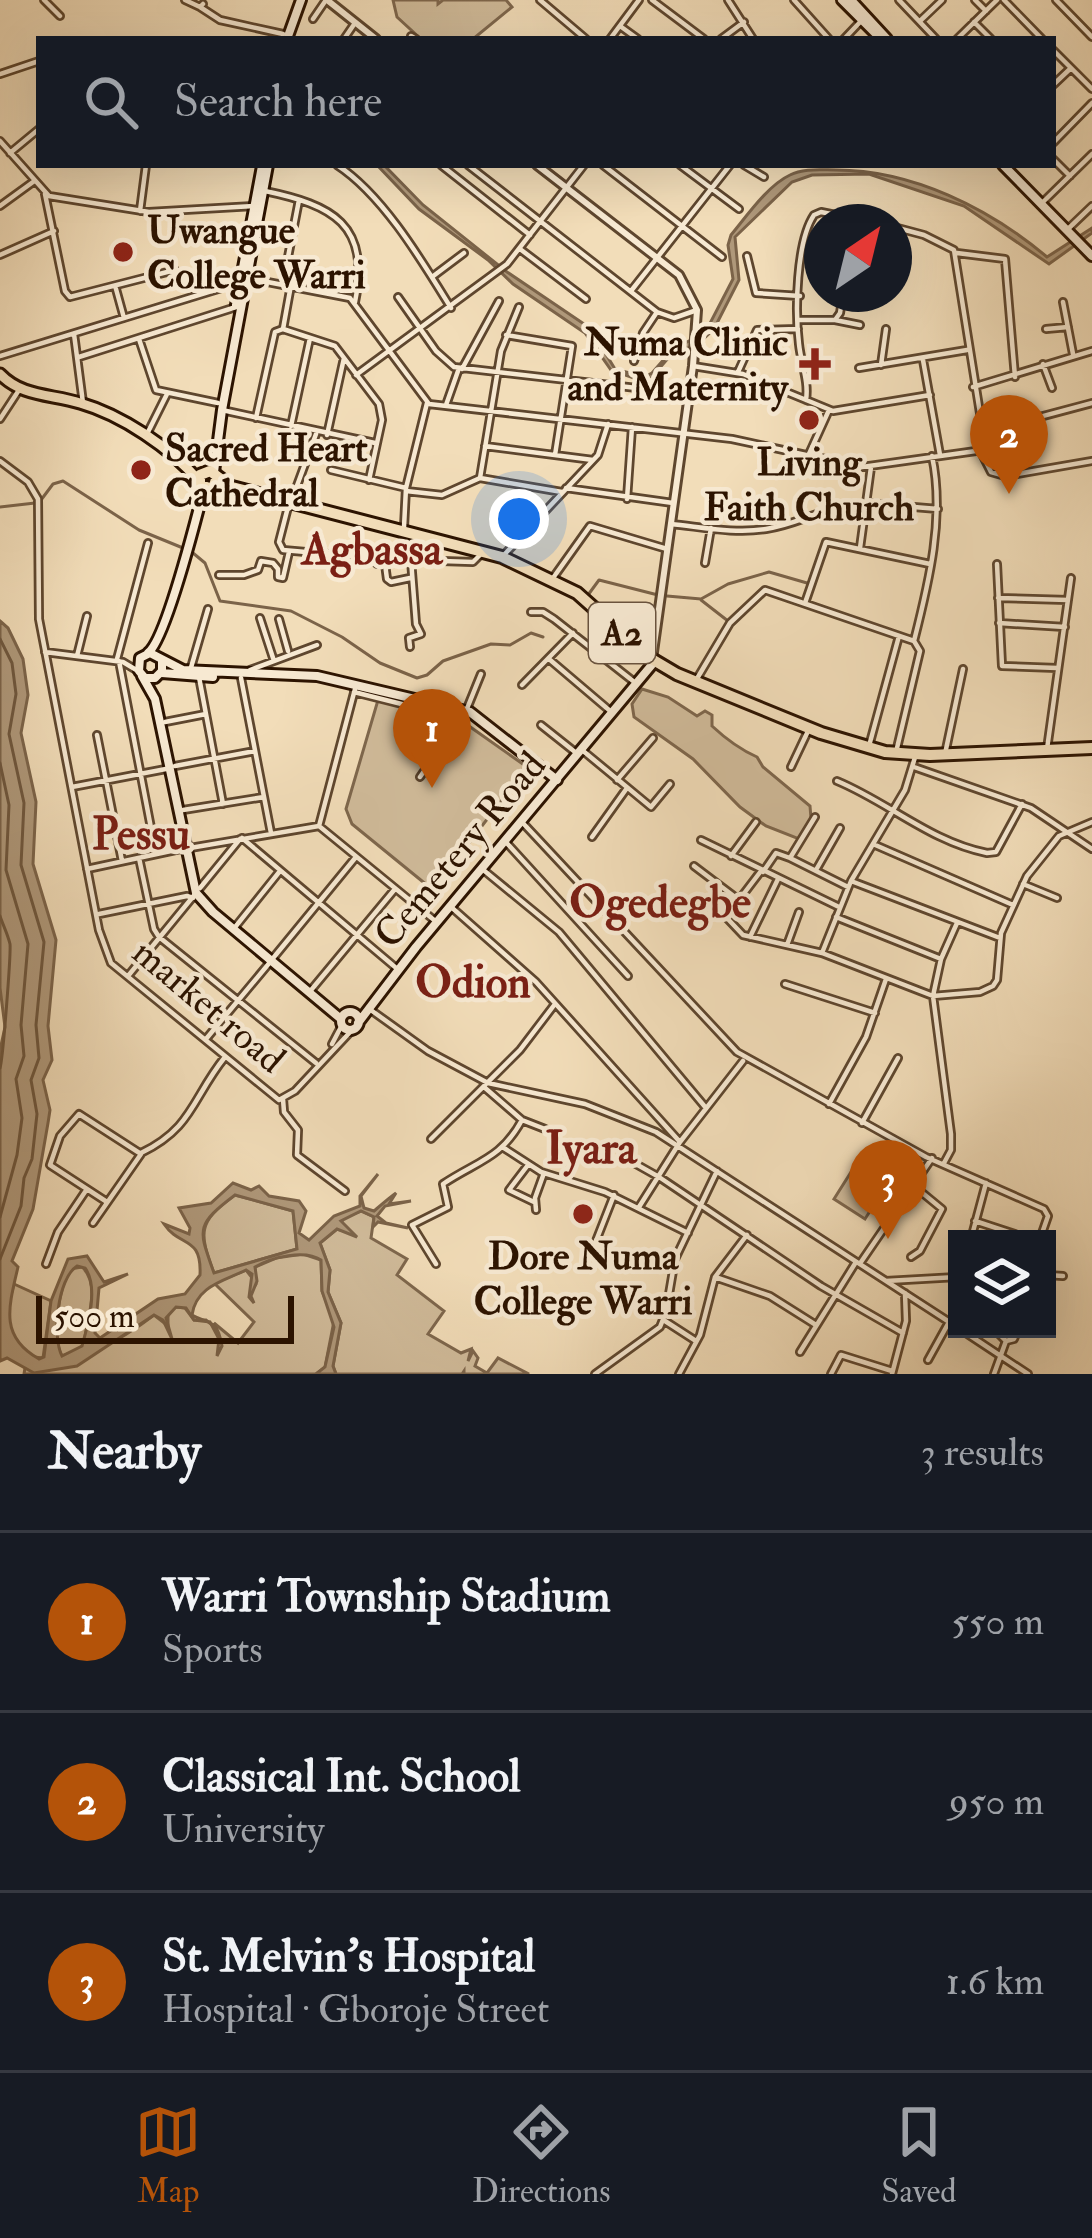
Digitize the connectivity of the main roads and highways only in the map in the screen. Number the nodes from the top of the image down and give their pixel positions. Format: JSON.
{"nodes":[{"id":1,"x":298,"y":0,"type":"edge"},
{"id":2,"x":842,"y":0,"type":"edge"},
{"id":3,"x":851,"y":0,"type":"edge"},
{"id":4,"x":284,"y":36,"type":"edge"},
{"id":5,"x":881,"y":36,"type":"edge"},
{"id":6,"x":881,"y":36,"type":"edge"},
{"id":7,"x":264,"y":168,"type":"edge"},
{"id":8,"x":265,"y":168,"type":"edge"},
{"id":9,"x":1008,"y":168,"type":"edge"},
{"id":10,"x":1008,"y":168,"type":"edge"},
{"id":11,"x":1076,"y":237,"type":"junction"},
{"id":12,"x":1092,"y":254,"type":"edge"},
{"id":13,"x":244,"y":280,"type":"junction"},
{"id":14,"x":0,"y":374,"type":"edge"},
{"id":15,"x":220,"y":407,"type":"junction"},
{"id":16,"x":208,"y":480,"type":"junction"},
{"id":17,"x":144,"y":655,"type":"junction"},
{"id":18,"x":653,"y":659,"type":"junction"},
{"id":19,"x":162,"y":661,"type":"junction"},
{"id":20,"x":140,"y":673,"type":"junction"},
{"id":21,"x":160,"y":674,"type":"junction"},
{"id":22,"x":195,"y":674,"type":"junction"},
{"id":23,"x":243,"y":676,"type":"junction"},
{"id":24,"x":463,"y":715,"type":"junction"},
{"id":25,"x":1092,"y":748,"type":"edge"},
{"id":26,"x":578,"y":751,"type":"junction"},
{"id":27,"x":173,"y":767,"type":"junction"},
{"id":28,"x":553,"y":780,"type":"junction"},
{"id":29,"x":188,"y":848,"type":"junction"},
{"id":30,"x":196,"y":893,"type":"junction"},
{"id":31,"x":272,"y":959,"type":"junction"},
{"id":32,"x":350,"y":1020,"type":"junction"}],
"edges":[{"from":1,"to":4,"type":"main road"},
{"from":2,"to":5,"type":"main road"},
{"from":3,"to":6,"type":"main road"},
{"from":7,"to":13,"type":"main road"},
{"from":8,"to":13,"type":"main road"},
{"from":9,"to":11,"type":"main road"},
{"from":10,"to":11,"type":"main road"},
{"from":11,"to":12,"type":"main road"},
{"from":13,"to":15,"type":"main road"},
{"from":13,"to":15,"type":"main road"},
{"from":14,"to":16,"type":"main road"},
{"from":15,"to":16,"type":"main road"},
{"from":16,"to":17,"type":"main road"},
{"from":16,"to":18,"type":"highway","number":"A2"},
{"from":16,"to":19,"type":"main road"},
{"from":17,"to":19,"type":"main road"},
{"from":17,"to":20,"type":"main road"},
{"from":18,"to":25,"type":"highway","number":"A2"},
{"from":18,"to":26,"type":"main road","name":"Cemetery Road"},
{"from":18,"to":26,"type":"main road","name":"Cemetery Road"},
{"from":19,"to":21,"type":"main road"},
{"from":19,"to":22,"type":"main road"},
{"from":20,"to":21,"type":"main road"},
{"from":20,"to":27,"type":"main road"},
{"from":21,"to":22,"type":"main road"},
{"from":21,"to":27,"type":"main road"},
{"from":22,"to":23,"type":"main road"},
{"from":23,"to":24,"type":"main road"},
{"from":23,"to":24,"type":"main road"},
{"from":24,"to":28,"type":"main road"},
{"from":26,"to":28,"type":"main road","name":"Cemetery Road"},
{"from":27,"to":29,"type":"main road"},
{"from":27,"to":29,"type":"main road"},
{"from":28,"to":32,"type":"main road","name":"Cemetery Road"},
{"from":28,"to":32,"type":"main road","name":"Cemetery Road"},
{"from":29,"to":30,"type":"main road"},
{"from":30,"to":31,"type":"main road"},
{"from":30,"to":31,"type":"main road"},
{"from":31,"to":32,"type":"main road"},
{"from":31,"to":32,"type":"main road"}]}
